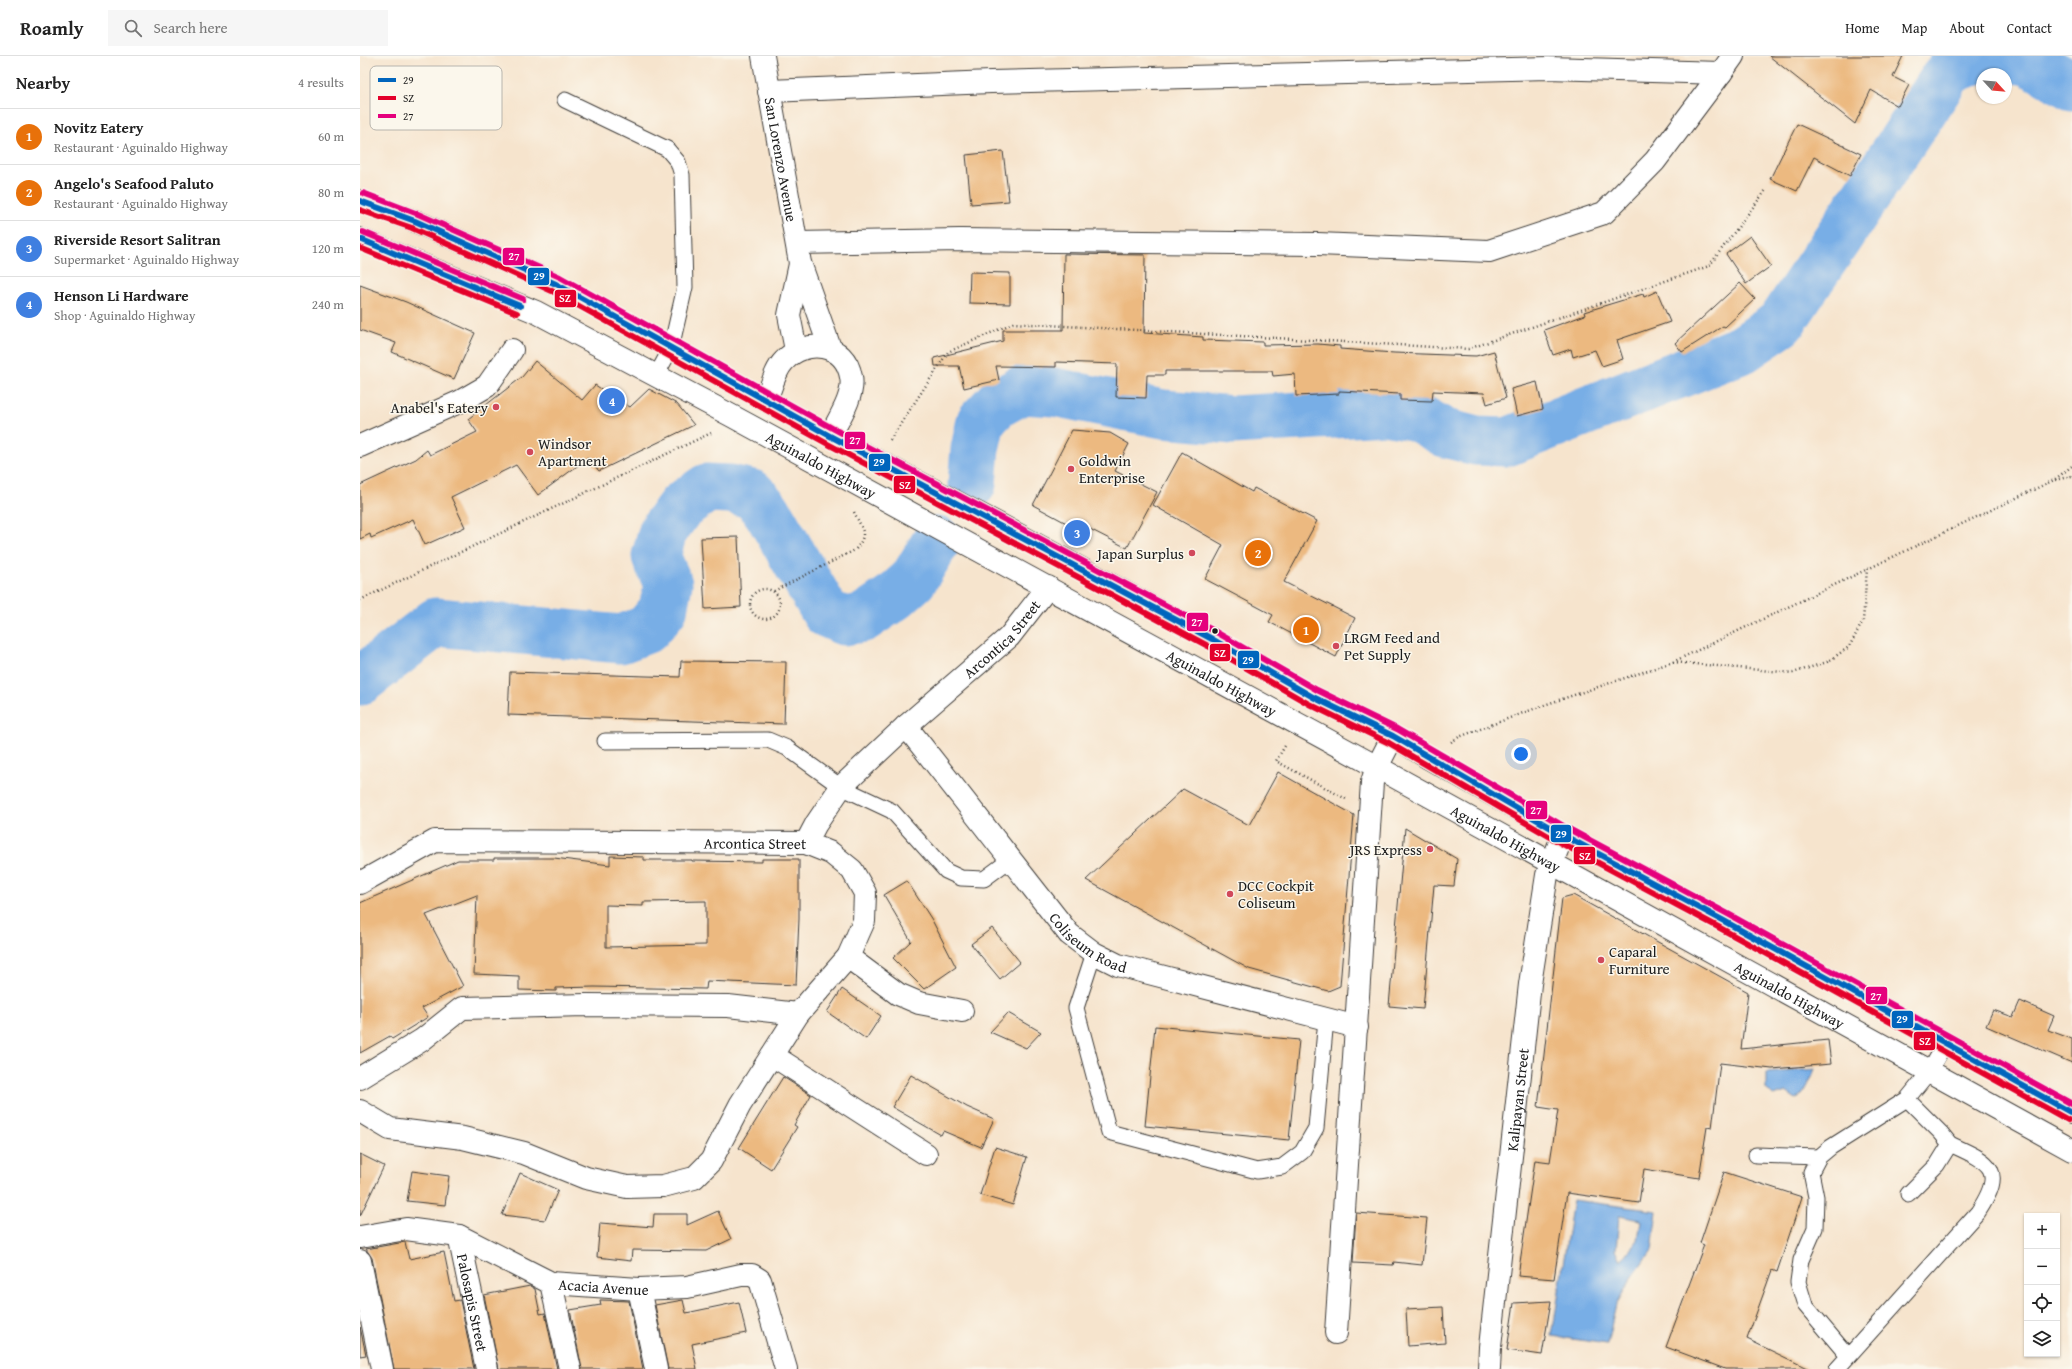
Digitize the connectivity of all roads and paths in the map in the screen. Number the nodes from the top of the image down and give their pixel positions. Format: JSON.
{"nodes":[{"id":1,"x":763,"y":56,"type":"edge"},
{"id":2,"x":1727,"y":64,"type":"edge"},
{"id":3,"x":769,"y":91,"type":"junction"},
{"id":4,"x":566,"y":100,"type":"dead end"},
{"id":5,"x":1766,"y":190,"type":"dead end"},
{"id":6,"x":360,"y":201,"type":"edge"},
{"id":7,"x":360,"y":238,"type":"edge"},
{"id":8,"x":799,"y":253,"type":"junction"},
{"id":9,"x":671,"y":348,"type":"junction"},
{"id":10,"x":830,"y":348,"type":"junction"},
{"id":11,"x":512,"y":350,"type":"dead end"},
{"id":12,"x":796,"y":350,"type":"junction"},
{"id":13,"x":656,"y":376,"type":"junction"},
{"id":14,"x":766,"y":400,"type":"junction"},
{"id":15,"x":716,"y":430,"type":"dead end"},
{"id":16,"x":830,"y":436,"type":"junction"},
{"id":17,"x":360,"y":446,"type":"edge"},
{"id":18,"x":876,"y":460,"type":"junction"},
{"id":19,"x":2072,"y":466,"type":"edge"},
{"id":20,"x":2072,"y":476,"type":"edge"},
{"id":21,"x":2054,"y":480,"type":"junction"},
{"id":22,"x":850,"y":505,"type":"dead end"},
{"id":23,"x":1867,"y":569,"type":"junction"},
{"id":24,"x":1048,"y":587,"type":"junction"},
{"id":25,"x":774,"y":591,"type":"junction"},
{"id":26,"x":360,"y":600,"type":"edge"},
{"id":27,"x":1672,"y":662,"type":"junction"},
{"id":28,"x":906,"y":726,"type":"junction"},
{"id":29,"x":1393,"y":736,"type":"junction"},
{"id":30,"x":1288,"y":740,"type":"dead end"},
{"id":31,"x":605,"y":741,"type":"dead end"},
{"id":32,"x":1427,"y":757,"type":"junction"},
{"id":33,"x":1377,"y":767,"type":"junction"},
{"id":34,"x":841,"y":787,"type":"junction"},
{"id":35,"x":1370,"y":812,"type":"junction"},
{"id":36,"x":1563,"y":835,"type":"junction"},
{"id":37,"x":806,"y":843,"type":"junction"},
{"id":38,"x":1011,"y":859,"type":"junction"},
{"id":39,"x":1552,"y":863,"type":"junction"},
{"id":40,"x":360,"y":883,"type":"edge"},
{"id":41,"x":1094,"y":953,"type":"junction"},
{"id":42,"x":848,"y":957,"type":"junction"},
{"id":43,"x":962,"y":1011,"type":"dead end"},
{"id":44,"x":798,"y":1014,"type":"junction"},
{"id":45,"x":1326,"y":1018,"type":"junction"},
{"id":46,"x":1357,"y":1027,"type":"junction"},
{"id":47,"x":1946,"y":1044,"type":"junction"},
{"id":48,"x":772,"y":1055,"type":"junction"},
{"id":49,"x":1929,"y":1072,"type":"junction"},
{"id":50,"x":360,"y":1078,"type":"edge"},
{"id":51,"x":1907,"y":1099,"type":"junction"},
{"id":52,"x":360,"y":1111,"type":"edge"},
{"id":53,"x":2072,"y":1113,"type":"edge"},
{"id":54,"x":1950,"y":1144,"type":"junction"},
{"id":55,"x":2072,"y":1150,"type":"edge"},
{"id":56,"x":926,"y":1154,"type":"dead end"},
{"id":57,"x":1756,"y":1155,"type":"dead end"},
{"id":58,"x":1819,"y":1157,"type":"junction"},
{"id":59,"x":1908,"y":1194,"type":"dead end"},
{"id":60,"x":459,"y":1236,"type":"junction"},
{"id":61,"x":360,"y":1237,"type":"edge"},
{"id":62,"x":360,"y":1261,"type":"edge"},
{"id":63,"x":551,"y":1283,"type":"junction"},
{"id":64,"x":638,"y":1289,"type":"junction"},
{"id":65,"x":1336,"y":1333,"type":"dead end"},
{"id":66,"x":1848,"y":1356,"type":"junction"},
{"id":67,"x":382,"y":1369,"type":"edge"},
{"id":68,"x":487,"y":1369,"type":"edge"},
{"id":69,"x":570,"y":1369,"type":"edge"},
{"id":70,"x":656,"y":1369,"type":"edge"},
{"id":71,"x":786,"y":1369,"type":"edge"},
{"id":72,"x":1489,"y":1369,"type":"edge"},
{"id":73,"x":1837,"y":1369,"type":"edge"}],
"edges":[{"from":1,"to":3,"type":"main road","name":"San Lorenzo Avenue"},
{"from":2,"to":3,"type":"main road"},
{"from":2,"to":8,"type":"main road"},
{"from":3,"to":8,"type":"main road","name":"San Lorenzo Avenue"},
{"from":4,"to":9,"type":"lane"},
{"from":5,"to":18,"type":"path"},
{"from":6,"to":9,"type":"main road","name":"Aguinaldo Highway"},
{"from":7,"to":13,"type":"main road","name":"Aguinaldo Highway"},
{"from":8,"to":10,"type":"main road","name":"San Lorenzo Avenue"},
{"from":8,"to":12,"type":"main road","name":"San Lorenzo Avenue"},
{"from":9,"to":13,"type":"lane"},
{"from":9,"to":14,"type":"main road","name":"Aguinaldo Highway"},
{"from":10,"to":12,"type":"main road"},
{"from":10,"to":16,"type":"main road","name":"San Lorenzo Avenue"},
{"from":11,"to":17,"type":"main road"},
{"from":12,"to":14,"type":"main road"},
{"from":13,"to":24,"type":"main road","name":"Aguinaldo Highway"},
{"from":14,"to":16,"type":"main road","name":"Aguinaldo Highway"},
{"from":15,"to":26,"type":"path"},
{"from":16,"to":18,"type":"main road","name":"Aguinaldo Highway"},
{"from":18,"to":29,"type":"main road","name":"Aguinaldo Highway"},
{"from":19,"to":21,"type":"path"},
{"from":20,"to":21,"type":"path"},
{"from":21,"to":23,"type":"path"},
{"from":22,"to":25,"type":"path"},
{"from":23,"to":27,"type":"path"},
{"from":23,"to":27,"type":"path"},
{"from":24,"to":28,"type":"main road","name":"Arcontica Street"},
{"from":24,"to":33,"type":"main road","name":"Aguinaldo Highway"},
{"from":25,"to":25,"type":"path"},
{"from":27,"to":32,"type":"path"},
{"from":28,"to":34,"type":"main road","name":"Arcontica Street"},
{"from":28,"to":38,"type":"main road","name":"Coliseum Road"},
{"from":29,"to":32,"type":"main road","name":"Aguinaldo Highway"},
{"from":29,"to":33,"type":"main road"},
{"from":30,"to":35,"type":"path"},
{"from":31,"to":34,"type":"lane"},
{"from":32,"to":36,"type":"main road","name":"Aguinaldo Highway"},
{"from":33,"to":35,"type":"main road"},
{"from":33,"to":39,"type":"main road","name":"Aguinaldo Highway"},
{"from":34,"to":37,"type":"main road","name":"Arcontica Street"},
{"from":34,"to":38,"type":"lane"},
{"from":35,"to":46,"type":"main road"},
{"from":36,"to":39,"type":"main road","name":"Kalipayan Street"},
{"from":36,"to":47,"type":"main road","name":"Aguinaldo Highway"},
{"from":37,"to":40,"type":"main road","name":"Arcontica Street"},
{"from":37,"to":42,"type":"main road"},
{"from":38,"to":41,"type":"main road","name":"Coliseum Road"},
{"from":39,"to":49,"type":"main road","name":"Aguinaldo Highway"},
{"from":39,"to":72,"type":"main road","name":"Kalipayan Street"},
{"from":41,"to":45,"type":"main road","name":"Coliseum Road"},
{"from":41,"to":45,"type":"lane"},
{"from":42,"to":43,"type":"main road"},
{"from":42,"to":44,"type":"main road"},
{"from":44,"to":48,"type":"main road"},
{"from":44,"to":50,"type":"main road"},
{"from":45,"to":46,"type":"main road","name":"Coliseum Road"},
{"from":46,"to":65,"type":"main road"},
{"from":47,"to":49,"type":"lane"},
{"from":47,"to":53,"type":"main road","name":"Aguinaldo Highway"},
{"from":48,"to":52,"type":"main road"},
{"from":48,"to":56,"type":"main road"},
{"from":49,"to":51,"type":"lane"},
{"from":49,"to":55,"type":"main road","name":"Aguinaldo Highway"},
{"from":51,"to":54,"type":"lane"},
{"from":51,"to":58,"type":"lane"},
{"from":54,"to":59,"type":"lane"},
{"from":54,"to":66,"type":"lane"},
{"from":57,"to":58,"type":"lane"},
{"from":58,"to":66,"type":"lane"},
{"from":60,"to":61,"type":"main road","name":"Acacia Avenue"},
{"from":60,"to":63,"type":"main road","name":"Acacia Avenue"},
{"from":60,"to":68,"type":"main road","name":"Palosapis Street"},
{"from":62,"to":67,"type":"main road"},
{"from":63,"to":64,"type":"main road","name":"Acacia Avenue"},
{"from":63,"to":69,"type":"main road"},
{"from":64,"to":70,"type":"main road"},
{"from":64,"to":71,"type":"main road","name":"Acacia Avenue"},
{"from":66,"to":73,"type":"lane"}]}
